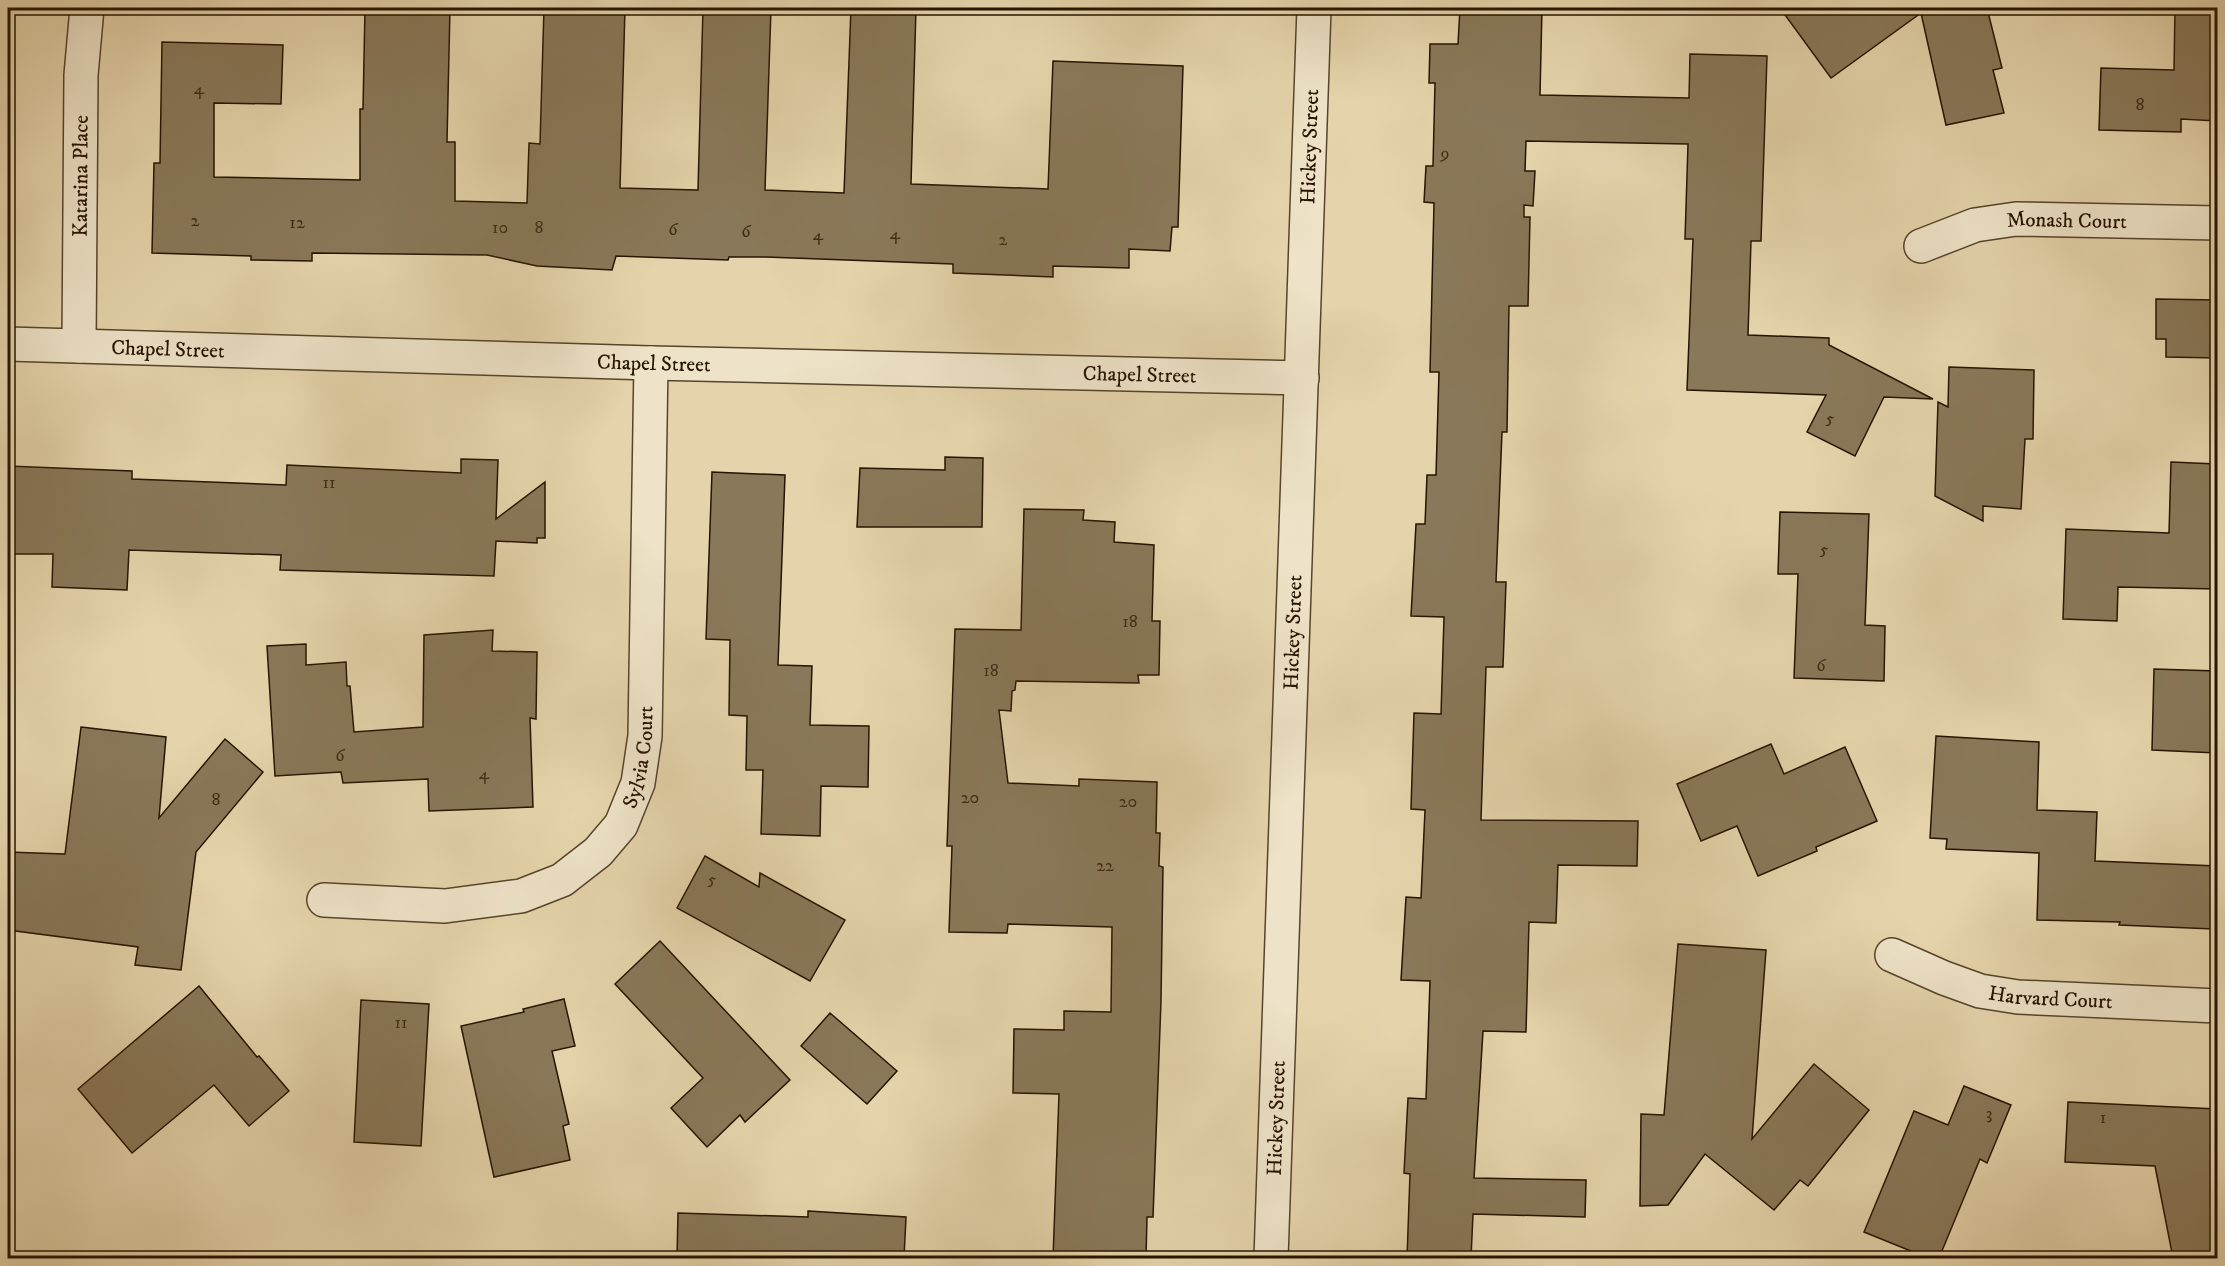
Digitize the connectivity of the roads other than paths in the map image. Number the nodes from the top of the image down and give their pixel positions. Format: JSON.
{"nodes":[{"id":1,"x":87,"y":8,"type":"edge"},
{"id":2,"x":1314,"y":8,"type":"edge"},
{"id":3,"x":2217,"y":223,"type":"edge"},
{"id":4,"x":1922,"y":246,"type":"dead end"},
{"id":5,"x":8,"y":344,"type":"edge"},
{"id":6,"x":79,"y":346,"type":"junction"},
{"id":7,"x":651,"y":363,"type":"junction"},
{"id":8,"x":1302,"y":378,"type":"junction"},
{"id":9,"x":324,"y":900,"type":"dead end"},
{"id":10,"x":1892,"y":955,"type":"dead end"},
{"id":11,"x":2217,"y":1006,"type":"edge"},
{"id":12,"x":1271,"y":1258,"type":"edge"}],
"edges":[{"from":1,"to":6,"type":"street","name":"Katarina Place"},
{"from":2,"to":8,"type":"street","name":"Hickey Street"},
{"from":3,"to":4,"type":"street","name":"Monash Court"},
{"from":5,"to":6,"type":"street","name":"Chapel Street"},
{"from":6,"to":7,"type":"street","name":"Chapel Street"},
{"from":7,"to":8,"type":"street","name":"Chapel Street"},
{"from":7,"to":9,"type":"street","name":"Sylvia Court"},
{"from":8,"to":12,"type":"street","name":"Hickey Street"},
{"from":10,"to":11,"type":"street","name":"Harvard Court"}]}
